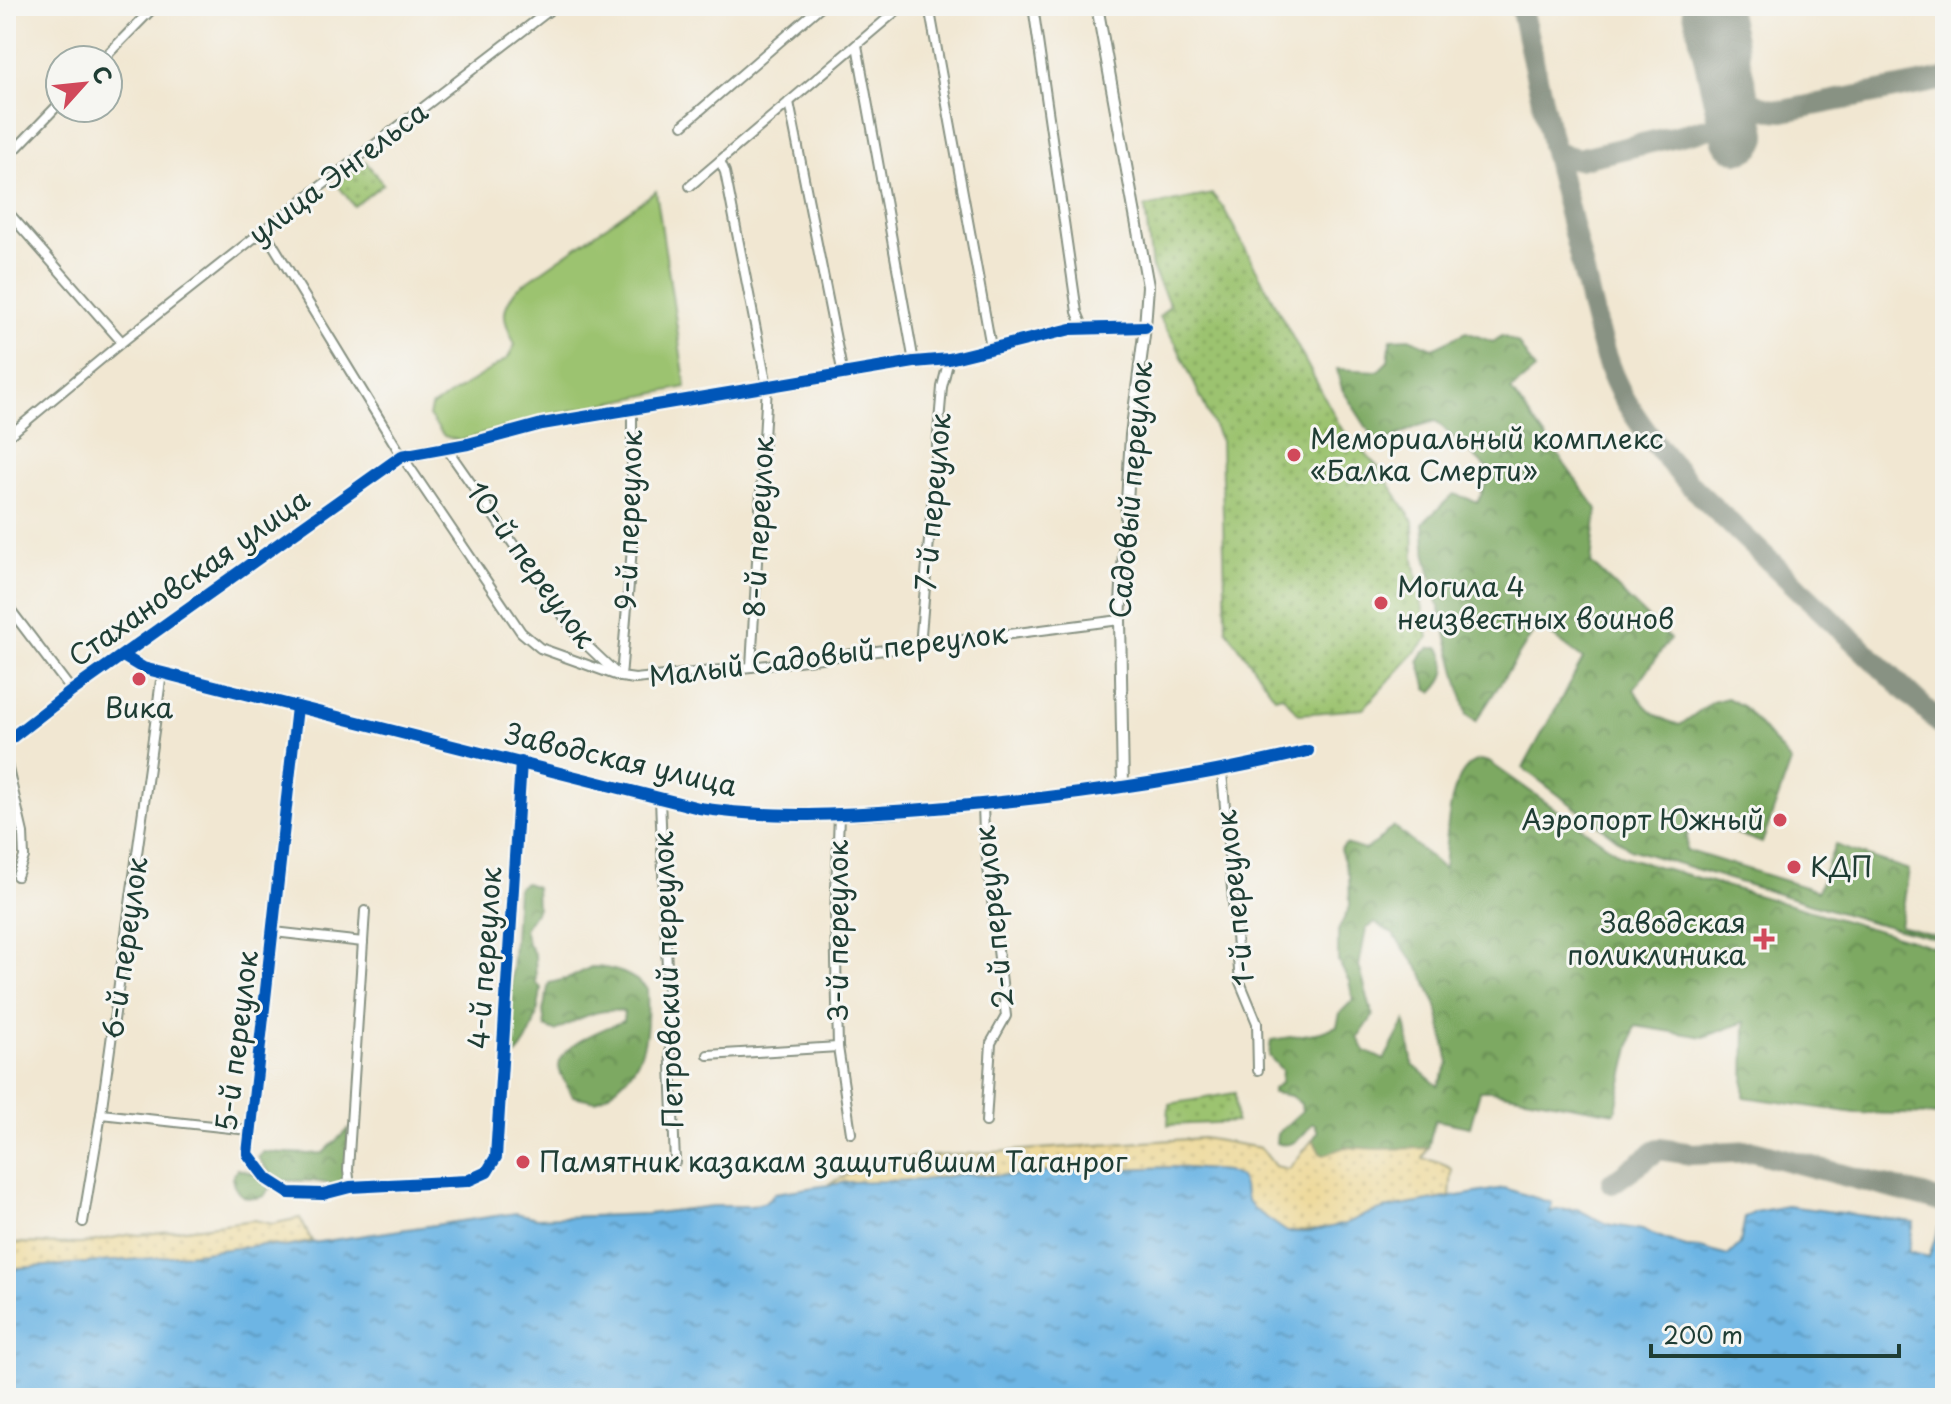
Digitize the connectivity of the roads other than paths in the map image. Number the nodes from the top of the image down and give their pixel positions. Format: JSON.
{"nodes":[{"id":1,"x":155,"y":6,"type":"edge"},
{"id":2,"x":555,"y":6,"type":"edge"},
{"id":3,"x":821,"y":6,"type":"edge"},
{"id":4,"x":902,"y":6,"type":"edge"},
{"id":5,"x":929,"y":6,"type":"edge"},
{"id":6,"x":1033,"y":6,"type":"edge"},
{"id":7,"x":1097,"y":6,"type":"edge"},
{"id":8,"x":118,"y":44,"type":"edge"},
{"id":9,"x":857,"y":45,"type":"junction"},
{"id":10,"x":789,"y":102,"type":"junction"},
{"id":11,"x":44,"y":120,"type":"edge"},
{"id":12,"x":683,"y":125,"type":"dead end"},
{"id":13,"x":6,"y":159,"type":"edge"},
{"id":14,"x":720,"y":161,"type":"junction"},
{"id":15,"x":690,"y":186,"type":"dead end"},
{"id":16,"x":6,"y":210,"type":"edge"},
{"id":17,"x":264,"y":230,"type":"junction"},
{"id":18,"x":1145,"y":327,"type":"junction"},
{"id":19,"x":1084,"y":329,"type":"junction"},
{"id":20,"x":122,"y":342,"type":"junction"},
{"id":21,"x":991,"y":347,"type":"junction"},
{"id":22,"x":949,"y":359,"type":"junction"},
{"id":23,"x":914,"y":362,"type":"junction"},
{"id":24,"x":843,"y":375,"type":"junction"},
{"id":25,"x":767,"y":386,"type":"junction"},
{"id":26,"x":632,"y":410,"type":"junction"},
{"id":27,"x":6,"y":438,"type":"edge"},
{"id":28,"x":447,"y":449,"type":"junction"},
{"id":29,"x":402,"y":456,"type":"junction"},
{"id":30,"x":6,"y":604,"type":"edge"},
{"id":31,"x":1120,"y":620,"type":"junction"},
{"id":32,"x":920,"y":646,"type":"junction"},
{"id":33,"x":123,"y":656,"type":"junction"},
{"id":34,"x":751,"y":667,"type":"junction"},
{"id":35,"x":162,"y":673,"type":"junction"},
{"id":36,"x":621,"y":677,"type":"junction"},
{"id":37,"x":72,"y":691,"type":"junction"},
{"id":38,"x":297,"y":707,"type":"junction"},
{"id":39,"x":6,"y":742,"type":"edge"},
{"id":40,"x":1308,"y":751,"type":"dead end"},
{"id":41,"x":6,"y":760,"type":"edge"},
{"id":42,"x":521,"y":762,"type":"junction"},
{"id":43,"x":1222,"y":772,"type":"junction"},
{"id":44,"x":1123,"y":787,"type":"junction"},
{"id":45,"x":660,"y":799,"type":"junction"},
{"id":46,"x":983,"y":804,"type":"junction"},
{"id":47,"x":839,"y":816,"type":"junction"},
{"id":48,"x":17,"y":876,"type":"dead end"},
{"id":49,"x":365,"y":911,"type":"dead end"},
{"id":50,"x":274,"y":932,"type":"junction"},
{"id":51,"x":363,"y":942,"type":"junction"},
{"id":52,"x":838,"y":1047,"type":"junction"},
{"id":53,"x":708,"y":1055,"type":"dead end"},
{"id":54,"x":1258,"y":1070,"type":"dead end"},
{"id":55,"x":101,"y":1114,"type":"junction"},
{"id":56,"x":986,"y":1122,"type":"dead end"},
{"id":57,"x":249,"y":1130,"type":"junction"},
{"id":58,"x":851,"y":1133,"type":"dead end"},
{"id":59,"x":496,"y":1157,"type":"joint"},
{"id":60,"x":675,"y":1162,"type":"dead end"},
{"id":61,"x":350,"y":1187,"type":"junction"},
{"id":62,"x":83,"y":1222,"type":"dead end"}],
"edges":[{"from":1,"to":8,"type":"street"},
{"from":2,"to":17,"type":"street","name":"улица Энгельса"},
{"from":3,"to":12,"type":"street"},
{"from":4,"to":9,"type":"street"},
{"from":5,"to":21,"type":"street"},
{"from":6,"to":19,"type":"street"},
{"from":7,"to":18,"type":"street","name":"Садовый переулок"},
{"from":9,"to":10,"type":"street"},
{"from":9,"to":23,"type":"street"},
{"from":10,"to":14,"type":"street"},
{"from":10,"to":24,"type":"street"},
{"from":11,"to":13,"type":"street"},
{"from":14,"to":15,"type":"street"},
{"from":14,"to":25,"type":"street","name":"8-й переулок"},
{"from":16,"to":20,"type":"street"},
{"from":17,"to":20,"type":"street","name":"улица Энгельса"},
{"from":17,"to":29,"type":"street"},
{"from":18,"to":19,"type":"street"},
{"from":18,"to":31,"type":"street","name":"Садовый переулок"},
{"from":19,"to":21,"type":"street"},
{"from":20,"to":27,"type":"street","name":"улица Энгельса"},
{"from":21,"to":22,"type":"street"},
{"from":22,"to":23,"type":"street"},
{"from":22,"to":32,"type":"street","name":"7-й переулок"},
{"from":23,"to":24,"type":"street"},
{"from":24,"to":25,"type":"street"},
{"from":25,"to":26,"type":"street"},
{"from":25,"to":34,"type":"street","name":"8-й переулок"},
{"from":26,"to":28,"type":"street"},
{"from":26,"to":36,"type":"street","name":"9-й переулок"},
{"from":28,"to":29,"type":"street"},
{"from":28,"to":36,"type":"street","name":"10-й переулок"},
{"from":29,"to":33,"type":"street","name":"Стахановская улица"},
{"from":29,"to":36,"type":"street","name":"Малый Садовый переулок"},
{"from":30,"to":37,"type":"street"},
{"from":31,"to":32,"type":"street","name":"Малый Садовый переулок"},
{"from":31,"to":44,"type":"street","name":"Садовый переулок"},
{"from":32,"to":34,"type":"street","name":"Малый Садовый переулок"},
{"from":33,"to":35,"type":"street","name":"Заводская улица"},
{"from":33,"to":37,"type":"street","name":"Стахановская улица"},
{"from":34,"to":36,"type":"street","name":"Малый Садовый переулок"},
{"from":35,"to":38,"type":"street","name":"Заводская улица"},
{"from":35,"to":55,"type":"street","name":"6-й переулок"},
{"from":37,"to":39,"type":"street","name":"Стахановская улица"},
{"from":38,"to":42,"type":"street","name":"Заводская улица"},
{"from":38,"to":50,"type":"street","name":"5-й переулок"},
{"from":40,"to":43,"type":"street","name":"Заводская улица"},
{"from":41,"to":48,"type":"street"},
{"from":42,"to":45,"type":"street","name":"Заводская улица"},
{"from":42,"to":59,"type":"street","name":"4-й переулок"},
{"from":43,"to":44,"type":"street","name":"Заводская улица"},
{"from":43,"to":54,"type":"street","name":"1-й переулок"},
{"from":44,"to":46,"type":"street","name":"Заводская улица"},
{"from":45,"to":47,"type":"street","name":"Заводская улица"},
{"from":45,"to":60,"type":"street","name":"Петровский переулок"},
{"from":46,"to":47,"type":"street","name":"Заводская улица"},
{"from":46,"to":56,"type":"street","name":"2-й переулок"},
{"from":47,"to":52,"type":"street","name":"3-й переулок"},
{"from":49,"to":51,"type":"street"},
{"from":50,"to":51,"type":"street","name":"5-й переулок"},
{"from":50,"to":57,"type":"street","name":"5-й переулок"},
{"from":51,"to":61,"type":"street"},
{"from":52,"to":53,"type":"street","name":"3-й переулок"},
{"from":52,"to":58,"type":"street","name":"3-й переулок"},
{"from":55,"to":57,"type":"street","name":"5-й переулок"},
{"from":55,"to":62,"type":"street","name":"6-й переулок"},
{"from":57,"to":61,"type":"street","name":"5-й переулок"},
{"from":59,"to":61,"type":"street","name":"5-й переулок"}]}
